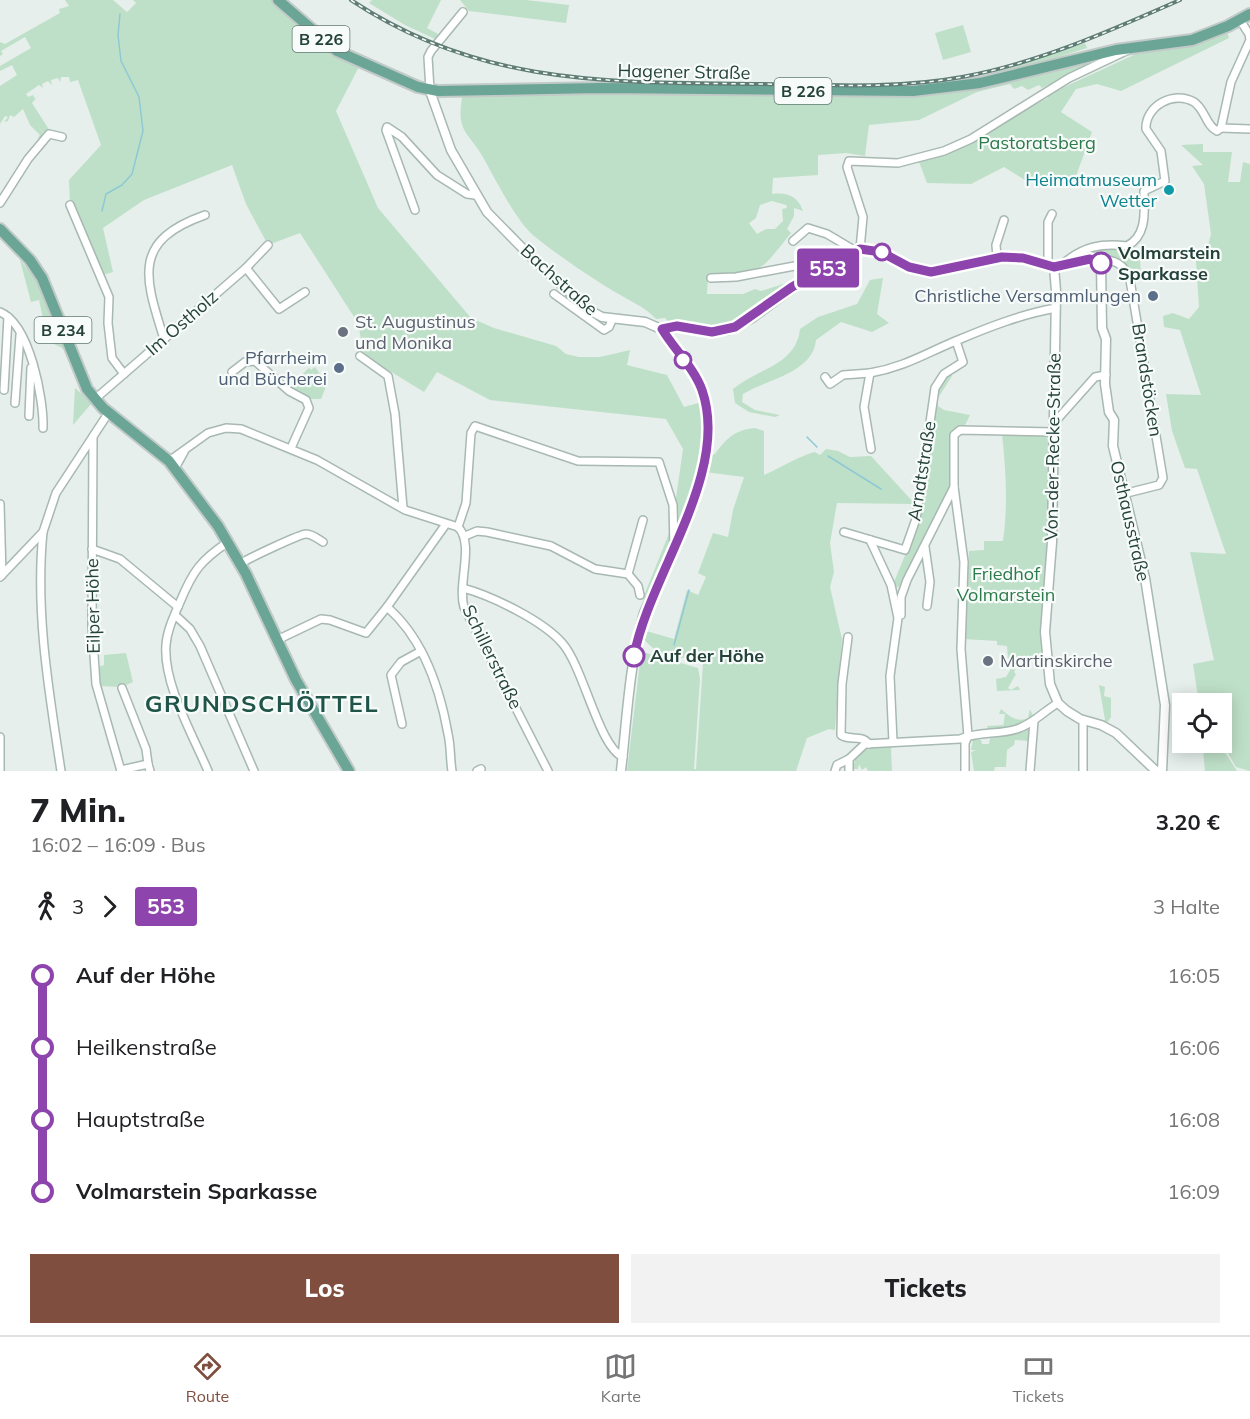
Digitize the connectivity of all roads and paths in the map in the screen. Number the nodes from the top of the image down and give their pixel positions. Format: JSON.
{"nodes":[{"id":1,"x":278,"y":0,"type":"edge"},
{"id":2,"x":463,"y":12,"type":"dead end"},
{"id":3,"x":1245,"y":17,"type":"edge"},
{"id":4,"x":1129,"y":48,"type":"junction"},
{"id":5,"x":430,"y":91,"type":"junction"},
{"id":6,"x":1221,"y":128,"type":"junction"},
{"id":7,"x":1250,"y":129,"type":"edge"},
{"id":8,"x":62,"y":137,"type":"dead end"},
{"id":9,"x":475,"y":195,"type":"junction"},
{"id":10,"x":1,"y":199,"type":"edge"},
{"id":11,"x":70,"y":205,"type":"dead end"},
{"id":12,"x":415,"y":210,"type":"dead end"},
{"id":13,"x":1052,"y":214,"type":"dead end"},
{"id":14,"x":205,"y":215,"type":"dead end"},
{"id":15,"x":1004,"y":220,"type":"dead end"},
{"id":16,"x":0,"y":229,"type":"edge"},
{"id":17,"x":793,"y":241,"type":"dead end"},
{"id":18,"x":268,"y":245,"type":"dead end"},
{"id":19,"x":857,"y":250,"type":"junction"},
{"id":20,"x":845,"y":255,"type":"junction"},
{"id":21,"x":997,"y":257,"type":"junction"},
{"id":22,"x":1097,"y":259,"type":"junction"},
{"id":23,"x":1055,"y":265,"type":"junction"},
{"id":24,"x":246,"y":268,"type":"junction"},
{"id":25,"x":711,"y":278,"type":"dead end"},
{"id":26,"x":305,"y":292,"type":"dead end"},
{"id":27,"x":554,"y":294,"type":"dead end"},
{"id":28,"x":1056,"y":308,"type":"junction"},
{"id":29,"x":0,"y":312,"type":"edge"},
{"id":30,"x":8,"y":317,"type":"junction"},
{"id":31,"x":612,"y":320,"type":"junction"},
{"id":32,"x":662,"y":329,"type":"junction"},
{"id":33,"x":20,"y":333,"type":"junction"},
{"id":34,"x":164,"y":339,"type":"junction"},
{"id":35,"x":956,"y":341,"type":"junction"},
{"id":36,"x":360,"y":356,"type":"dead end"},
{"id":37,"x":31,"y":362,"type":"junction"},
{"id":38,"x":232,"y":372,"type":"dead end"},
{"id":39,"x":870,"y":373,"type":"junction"},
{"id":40,"x":124,"y":374,"type":"junction"},
{"id":41,"x":1106,"y":375,"type":"junction"},
{"id":42,"x":825,"y":377,"type":"dead end"},
{"id":43,"x":4,"y":390,"type":"dead end"},
{"id":44,"x":95,"y":399,"type":"junction"},
{"id":45,"x":15,"y":403,"type":"dead end"},
{"id":46,"x":109,"y":412,"type":"junction"},
{"id":47,"x":29,"y":416,"type":"dead end"},
{"id":48,"x":43,"y":428,"type":"dead end"},
{"id":49,"x":1054,"y":428,"type":"junction"},
{"id":50,"x":93,"y":437,"type":"junction"},
{"id":51,"x":291,"y":448,"type":"junction"},
{"id":52,"x":871,"y":449,"type":"dead end"},
{"id":53,"x":172,"y":464,"type":"junction"},
{"id":54,"x":954,"y":487,"type":"junction"},
{"id":55,"x":1123,"y":494,"type":"junction"},
{"id":56,"x":0,"y":504,"type":"edge"},
{"id":57,"x":403,"y":508,"type":"junction"},
{"id":58,"x":643,"y":520,"type":"dead end"},
{"id":59,"x":446,"y":524,"type":"junction"},
{"id":60,"x":458,"y":527,"type":"junction"},
{"id":61,"x":43,"y":532,"type":"junction"},
{"id":62,"x":844,"y":532,"type":"dead end"},
{"id":63,"x":465,"y":536,"type":"junction"},
{"id":64,"x":870,"y":540,"type":"junction"},
{"id":65,"x":228,"y":542,"type":"junction"},
{"id":66,"x":323,"y":542,"type":"dead end"},
{"id":67,"x":674,"y":547,"type":"junction"},
{"id":68,"x":925,"y":547,"type":"junction"},
{"id":69,"x":92,"y":549,"type":"junction"},
{"id":70,"x":240,"y":564,"type":"junction"},
{"id":71,"x":628,"y":574,"type":"junction"},
{"id":72,"x":1,"y":576,"type":"edge"},
{"id":73,"x":463,"y":588,"type":"junction"},
{"id":74,"x":640,"y":595,"type":"dead end"},
{"id":75,"x":927,"y":606,"type":"dead end"},
{"id":76,"x":178,"y":607,"type":"junction"},
{"id":77,"x":387,"y":607,"type":"junction"},
{"id":78,"x":175,"y":615,"type":"junction"},
{"id":79,"x":848,"y":637,"type":"dead end"},
{"id":80,"x":896,"y":637,"type":"junction"},
{"id":81,"x":277,"y":640,"type":"junction"},
{"id":82,"x":421,"y":651,"type":"junction"},
{"id":83,"x":122,"y":688,"type":"dead end"},
{"id":84,"x":1058,"y":703,"type":"junction"},
{"id":85,"x":1034,"y":721,"type":"junction"},
{"id":86,"x":1083,"y":721,"type":"junction"},
{"id":87,"x":402,"y":724,"type":"dead end"},
{"id":88,"x":968,"y":736,"type":"junction"},
{"id":89,"x":0,"y":737,"type":"edge"},
{"id":90,"x":893,"y":742,"type":"junction"},
{"id":91,"x":869,"y":744,"type":"junction"},
{"id":92,"x":623,"y":757,"type":"junction"},
{"id":93,"x":849,"y":759,"type":"junction"},
{"id":94,"x":1159,"y":766,"type":"edge"},
{"id":95,"x":149,"y":768,"type":"edge"},
{"id":96,"x":121,"y":770,"type":"edge"},
{"id":97,"x":0,"y":771,"type":"edge"},
{"id":98,"x":61,"y":771,"type":"edge"},
{"id":99,"x":208,"y":771,"type":"edge"},
{"id":100,"x":254,"y":771,"type":"edge"},
{"id":101,"x":349,"y":771,"type":"edge"},
{"id":102,"x":452,"y":771,"type":"edge"},
{"id":103,"x":548,"y":771,"type":"edge"},
{"id":104,"x":621,"y":771,"type":"edge"},
{"id":105,"x":835,"y":771,"type":"edge"},
{"id":106,"x":849,"y":771,"type":"edge"},
{"id":107,"x":965,"y":771,"type":"edge"},
{"id":108,"x":1030,"y":771,"type":"edge"},
{"id":109,"x":1083,"y":771,"type":"edge"}],
"edges":[{"from":1,"to":5,"type":"main road","name":"Hagener Straße","number":"B 226"},
{"from":2,"to":5,"type":"street"},
{"from":3,"to":4,"type":"main road","name":"Hagener Straße","number":"B 226"},
{"from":3,"to":6,"type":"street"},
{"from":4,"to":5,"type":"main road","name":"Hagener Straße","number":"B 226"},
{"from":4,"to":19,"type":"street"},
{"from":5,"to":9,"type":"street","name":"Bachstraße"},
{"from":6,"to":7,"type":"street"},
{"from":6,"to":23,"type":"street"},
{"from":8,"to":10,"type":"street"},
{"from":9,"to":12,"type":"street"},
{"from":9,"to":31,"type":"street","name":"Bachstraße"},
{"from":11,"to":40,"type":"street"},
{"from":13,"to":23,"type":"street"},
{"from":14,"to":34,"type":"street"},
{"from":15,"to":21,"type":"street"},
{"from":16,"to":44,"type":"main road","number":"B 234"},
{"from":17,"to":19,"type":"street"},
{"from":18,"to":24,"type":"street","name":"Im Ostholz"},
{"from":19,"to":20,"type":"street","name":"Bachstraße"},
{"from":19,"to":21,"type":"street"},
{"from":20,"to":25,"type":"street"},
{"from":20,"to":32,"type":"street","name":"Bachstraße"},
{"from":21,"to":23,"type":"street"},
{"from":22,"to":23,"type":"street"},
{"from":22,"to":41,"type":"street","name":"Osthausstraße"},
{"from":22,"to":55,"type":"street","name":"Brandstöcken"},
{"from":23,"to":28,"type":"street","name":"Von-der-Recke-Straße"},
{"from":24,"to":26,"type":"street"},
{"from":24,"to":34,"type":"street","name":"Im Ostholz"},
{"from":27,"to":31,"type":"street"},
{"from":28,"to":35,"type":"street"},
{"from":28,"to":49,"type":"street","name":"Von-der-Recke-Straße"},
{"from":29,"to":30,"type":"street"},
{"from":30,"to":33,"type":"street"},
{"from":30,"to":43,"type":"street"},
{"from":31,"to":32,"type":"street","name":"Bachstraße"},
{"from":32,"to":67,"type":"street"},
{"from":33,"to":37,"type":"street"},
{"from":33,"to":45,"type":"street"},
{"from":34,"to":40,"type":"street","name":"Im Ostholz"},
{"from":35,"to":39,"type":"street"},
{"from":35,"to":64,"type":"street","name":"Arndtstraße"},
{"from":36,"to":57,"type":"street"},
{"from":37,"to":47,"type":"street"},
{"from":37,"to":48,"type":"street"},
{"from":38,"to":51,"type":"street"},
{"from":39,"to":42,"type":"street"},
{"from":39,"to":52,"type":"street"},
{"from":40,"to":44,"type":"street","name":"Im Ostholz"},
{"from":41,"to":49,"type":"street"},
{"from":41,"to":55,"type":"street","name":"Osthausstraße"},
{"from":44,"to":46,"type":"main road","number":"B 234"},
{"from":46,"to":50,"type":"street"},
{"from":46,"to":53,"type":"main road","number":"B 234"},
{"from":49,"to":54,"type":"street"},
{"from":49,"to":84,"type":"street","name":"Von-der-Recke-Straße"},
{"from":50,"to":61,"type":"street"},
{"from":50,"to":69,"type":"street","name":"Eilper Höhe"},
{"from":51,"to":53,"type":"street"},
{"from":51,"to":57,"type":"street"},
{"from":53,"to":65,"type":"main road","number":"B 234"},
{"from":54,"to":68,"type":"street"},
{"from":54,"to":88,"type":"street"},
{"from":55,"to":94,"type":"street","name":"Osthausstraße"},
{"from":56,"to":72,"type":"street"},
{"from":57,"to":59,"type":"street"},
{"from":58,"to":71,"type":"street"},
{"from":59,"to":60,"type":"street"},
{"from":59,"to":77,"type":"street"},
{"from":60,"to":63,"type":"street"},
{"from":60,"to":67,"type":"street"},
{"from":61,"to":72,"type":"street"},
{"from":61,"to":98,"type":"street"},
{"from":62,"to":64,"type":"street","name":"Arndtstraße"},
{"from":63,"to":71,"type":"street"},
{"from":63,"to":73,"type":"street","name":"Schillerstraße"},
{"from":64,"to":80,"type":"street"},
{"from":65,"to":70,"type":"main road","number":"B 234"},
{"from":65,"to":76,"type":"street"},
{"from":66,"to":70,"type":"street"},
{"from":67,"to":92,"type":"street"},
{"from":68,"to":75,"type":"street"},
{"from":68,"to":80,"type":"street"},
{"from":69,"to":76,"type":"street"},
{"from":69,"to":96,"type":"street","name":"Eilper Höhe"},
{"from":70,"to":81,"type":"main road","number":"B 234"},
{"from":71,"to":74,"type":"street"},
{"from":73,"to":92,"type":"street"},
{"from":73,"to":103,"type":"street","name":"Schillerstraße"},
{"from":76,"to":78,"type":"street"},
{"from":77,"to":81,"type":"street"},
{"from":77,"to":82,"type":"street"},
{"from":78,"to":99,"type":"street"},
{"from":78,"to":100,"type":"street"},
{"from":79,"to":91,"type":"street"},
{"from":80,"to":90,"type":"street"},
{"from":81,"to":101,"type":"main road","number":"B 234"},
{"from":82,"to":87,"type":"street"},
{"from":82,"to":102,"type":"street"},
{"from":83,"to":95,"type":"street"},
{"from":84,"to":85,"type":"street"},
{"from":84,"to":86,"type":"street"},
{"from":85,"to":88,"type":"street"},
{"from":85,"to":108,"type":"street"},
{"from":86,"to":94,"type":"street"},
{"from":86,"to":109,"type":"street"},
{"from":88,"to":90,"type":"street"},
{"from":88,"to":107,"type":"street"},
{"from":89,"to":97,"type":"street"},
{"from":90,"to":91,"type":"street"},
{"from":91,"to":93,"type":"street"},
{"from":92,"to":104,"type":"street"},
{"from":93,"to":105,"type":"street"},
{"from":93,"to":106,"type":"street"},
{"from":95,"to":96,"type":"street"}]}
